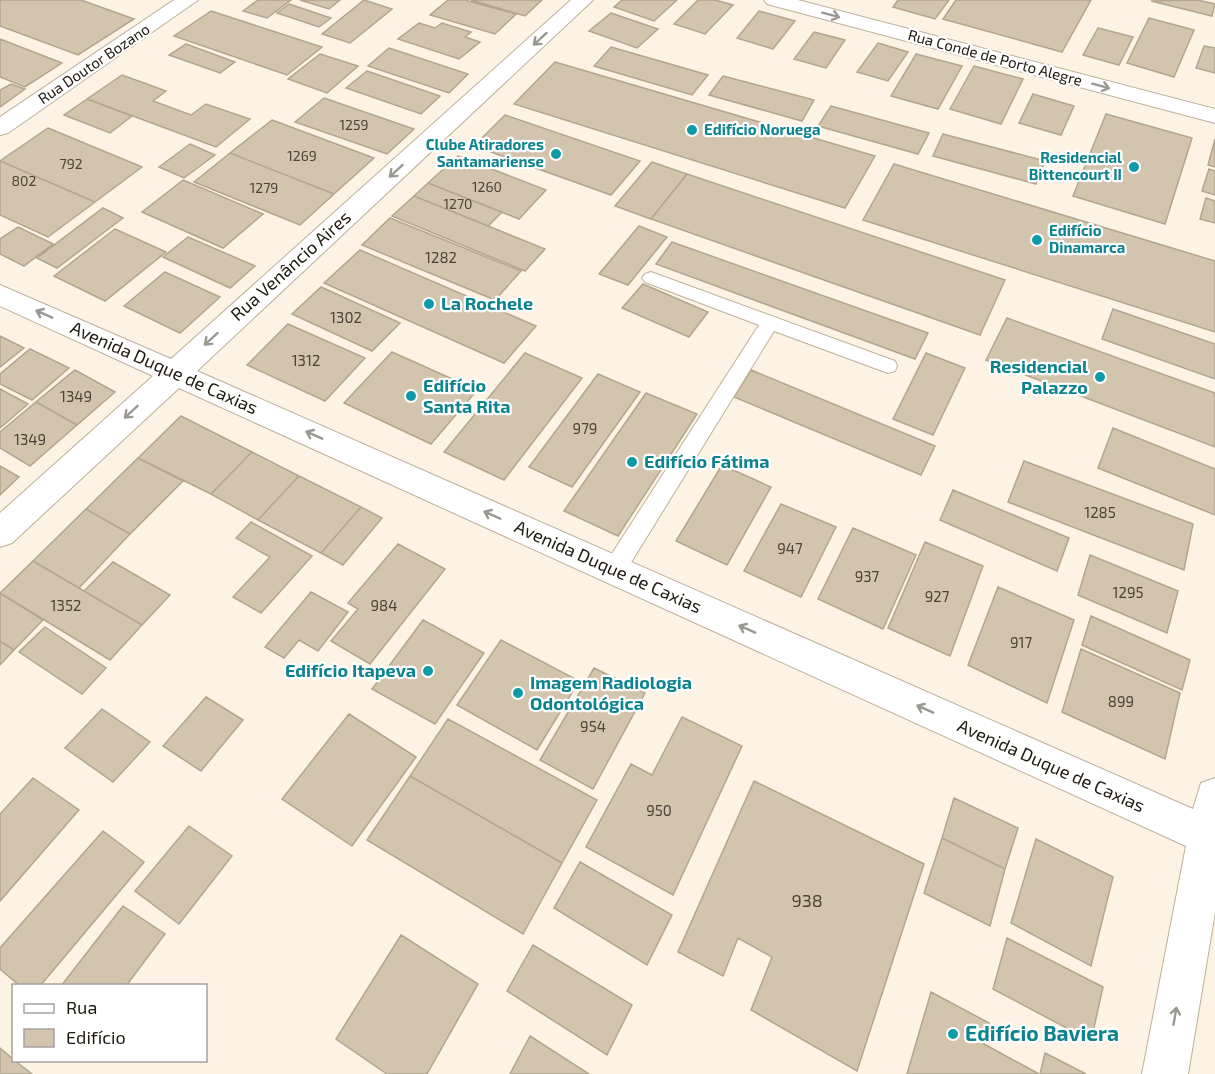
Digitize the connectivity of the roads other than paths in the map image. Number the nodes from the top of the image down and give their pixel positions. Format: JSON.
{"nodes":[{"id":1,"x":188,"y":0,"type":"edge"},
{"id":2,"x":583,"y":0,"type":"edge"},
{"id":3,"x":774,"y":0,"type":"edge"},
{"id":4,"x":1215,"y":116,"type":"edge"},
{"id":5,"x":0,"y":128,"type":"edge"},
{"id":6,"x":651,"y":278,"type":"dead end"},
{"id":7,"x":0,"y":295,"type":"edge"},
{"id":8,"x":770,"y":322,"type":"junction"},
{"id":9,"x":888,"y":366,"type":"dead end"},
{"id":10,"x":174,"y":372,"type":"junction"},
{"id":11,"x":0,"y":533,"type":"edge"},
{"id":12,"x":614,"y":570,"type":"junction"},
{"id":13,"x":1213,"y":824,"type":"edge"},
{"id":14,"x":1165,"y":1074,"type":"edge"}],
"edges":[{"from":1,"to":5,"type":"street","name":"Rua Doutor Bozano"},
{"from":2,"to":10,"type":"street","name":"Rua Venâncio Aires","one_way":true},
{"from":3,"to":4,"type":"street","name":"Rua Conde de Porto Alegre","one_way":true},
{"from":6,"to":8,"type":"lane"},
{"from":10,"to":7,"type":"street","name":"Avenida Duque de Caxias","one_way":true},
{"from":8,"to":9,"type":"lane"},
{"from":8,"to":12,"type":"lane"},
{"from":10,"to":11,"type":"street","name":"Rua Venâncio Aires","one_way":true},
{"from":12,"to":10,"type":"street","name":"Avenida Duque de Caxias","one_way":true},
{"from":13,"to":12,"type":"street","name":"Avenida Duque de Caxias","one_way":true},
{"from":14,"to":13,"type":"street","one_way":true}]}
